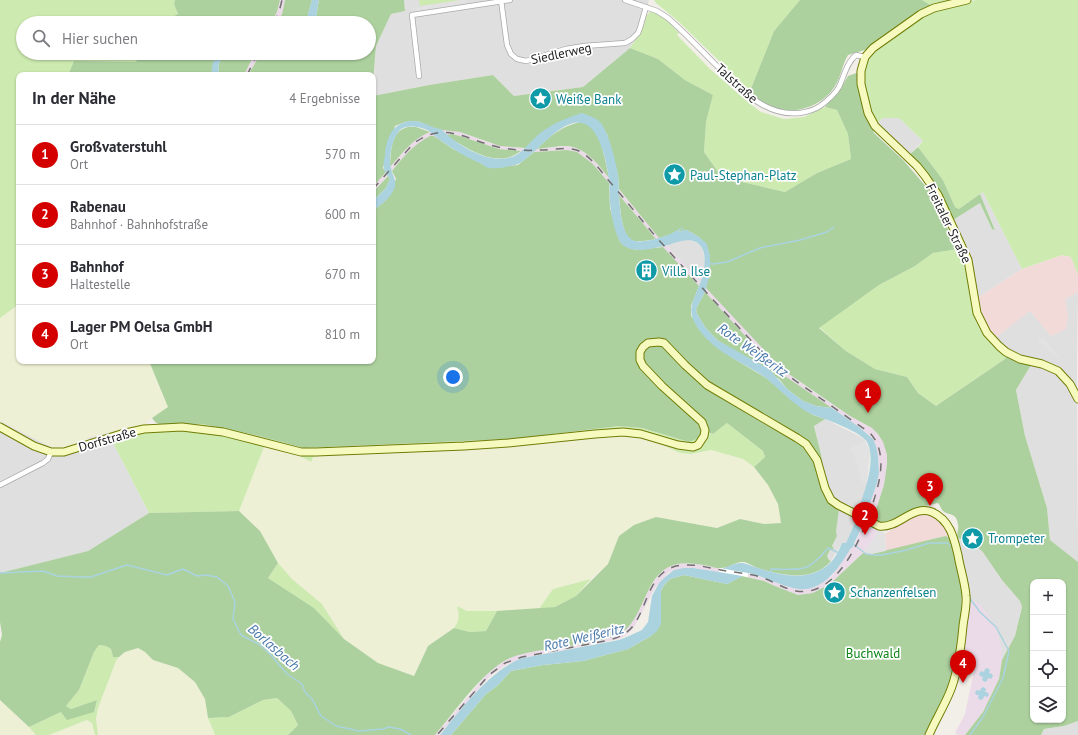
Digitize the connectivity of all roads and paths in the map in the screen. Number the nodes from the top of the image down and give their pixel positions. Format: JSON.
{"nodes":[{"id":1,"x":510,"y":0,"type":"edge"},
{"id":2,"x":624,"y":0,"type":"edge"},
{"id":3,"x":967,"y":0,"type":"edge"},
{"id":4,"x":501,"y":1,"type":"edge"},
{"id":5,"x":646,"y":7,"type":"junction"},
{"id":6,"x":865,"y":57,"type":"junction"},
{"id":7,"x":419,"y":76,"type":"dead end"},
{"id":8,"x":1078,"y":399,"type":"edge"},
{"id":9,"x":0,"y":427,"type":"edge"},
{"id":10,"x":51,"y":452,"type":"junction"},
{"id":11,"x":0,"y":485,"type":"edge"},
{"id":12,"x":929,"y":735,"type":"edge"}],
"edges":[{"from":1,"to":4,"type":"street"},
{"from":2,"to":5,"type":"street","name":"Talstraße"},
{"from":3,"to":6,"type":"street"},
{"from":4,"to":5,"type":"street","name":"Siedlerweg"},
{"from":4,"to":7,"type":"street"},
{"from":5,"to":6,"type":"street","name":"Talstraße"},
{"from":6,"to":8,"type":"street","name":"Freitaler Straße"},
{"from":9,"to":10,"type":"street","name":"Dorfstraße"},
{"from":10,"to":11,"type":"street"},
{"from":10,"to":12,"type":"street","name":"Dorfstraße"}]}
